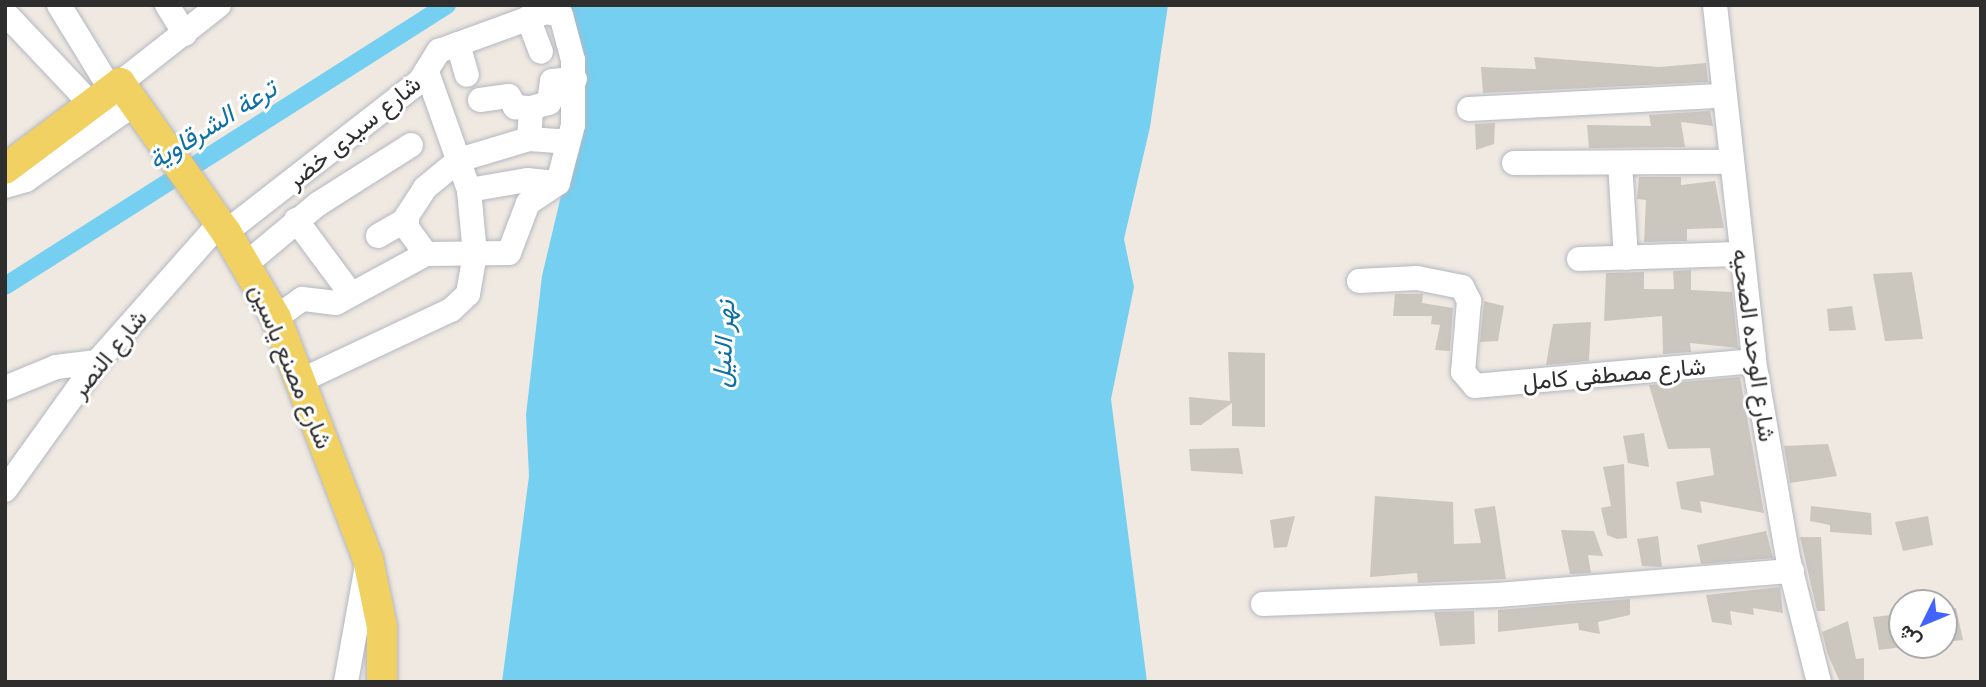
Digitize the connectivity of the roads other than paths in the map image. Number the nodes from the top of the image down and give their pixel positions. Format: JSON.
{"nodes":[{"id":1,"x":59,"y":5,"type":"edge"},
{"id":2,"x":167,"y":5,"type":"edge"},
{"id":3,"x":219,"y":5,"type":"edge"},
{"id":4,"x":1715,"y":5,"type":"edge"},
{"id":5,"x":5,"y":13,"type":"edge"},
{"id":6,"x":528,"y":18,"type":"junction"},
{"id":7,"x":185,"y":34,"type":"junction"},
{"id":8,"x":458,"y":44,"type":"junction"},
{"id":9,"x":541,"y":52,"type":"dead end"},
{"id":10,"x":428,"y":72,"type":"junction"},
{"id":11,"x":467,"y":75,"type":"dead end"},
{"id":12,"x":575,"y":79,"type":"junction"},
{"id":13,"x":114,"y":96,"type":"junction"},
{"id":14,"x":1720,"y":96,"type":"junction"},
{"id":15,"x":480,"y":100,"type":"dead end"},
{"id":16,"x":531,"y":108,"type":"junction"},
{"id":17,"x":1469,"y":109,"type":"dead end"},
{"id":18,"x":529,"y":139,"type":"junction"},
{"id":19,"x":568,"y":142,"type":"junction"},
{"id":20,"x":411,"y":145,"type":"dead end"},
{"id":21,"x":459,"y":160,"type":"junction"},
{"id":22,"x":1732,"y":162,"type":"junction"},
{"id":23,"x":1514,"y":163,"type":"dead end"},
{"id":24,"x":1620,"y":163,"type":"junction"},
{"id":25,"x":5,"y":169,"type":"edge"},
{"id":26,"x":297,"y":177,"type":"junction"},
{"id":27,"x":558,"y":183,"type":"junction"},
{"id":28,"x":5,"y":186,"type":"edge"},
{"id":29,"x":469,"y":191,"type":"junction"},
{"id":30,"x":318,"y":204,"type":"junction"},
{"id":31,"x":296,"y":220,"type":"junction"},
{"id":32,"x":406,"y":220,"type":"junction"},
{"id":33,"x":223,"y":227,"type":"junction"},
{"id":34,"x":378,"y":236,"type":"dead end"},
{"id":35,"x":426,"y":254,"type":"junction"},
{"id":36,"x":475,"y":254,"type":"junction"},
{"id":37,"x":1742,"y":254,"type":"junction"},
{"id":38,"x":1626,"y":258,"type":"junction"},
{"id":39,"x":1579,"y":259,"type":"dead end"},
{"id":40,"x":246,"y":264,"type":"junction"},
{"id":41,"x":1359,"y":281,"type":"dead end"},
{"id":42,"x":351,"y":294,"type":"junction"},
{"id":43,"x":276,"y":318,"type":"junction"},
{"id":44,"x":1754,"y":361,"type":"junction"},
{"id":45,"x":97,"y":362,"type":"junction"},
{"id":46,"x":302,"y":380,"type":"junction"},
{"id":47,"x":5,"y":388,"type":"edge"},
{"id":48,"x":5,"y":490,"type":"edge"},
{"id":49,"x":368,"y":559,"type":"junction"},
{"id":50,"x":1791,"y":571,"type":"junction"},
{"id":51,"x":1264,"y":604,"type":"dead end"},
{"id":52,"x":346,"y":682,"type":"edge"},
{"id":53,"x":382,"y":682,"type":"edge"},
{"id":54,"x":1819,"y":682,"type":"edge"}],
"edges":[{"from":1,"to":13,"type":"street"},
{"from":2,"to":7,"type":"street"},
{"from":3,"to":7,"type":"street"},
{"from":4,"to":14,"type":"street","name":"شارع الوحده الصحيه"},
{"from":5,"to":13,"type":"street"},
{"from":6,"to":8,"type":"street","name":"شارع سيدى خضر"},
{"from":6,"to":9,"type":"street"},
{"from":6,"to":12,"type":"street","name":"شارع سيدى خضر"},
{"from":7,"to":13,"type":"street"},
{"from":8,"to":10,"type":"street","name":"شارع سيدى خضر"},
{"from":8,"to":11,"type":"street"},
{"from":10,"to":21,"type":"street"},
{"from":10,"to":26,"type":"street","name":"شارع سيدى خضر"},
{"from":12,"to":16,"type":"street"},
{"from":12,"to":19,"type":"street"},
{"from":13,"to":25,"type":"main road"},
{"from":13,"to":28,"type":"street"},
{"from":13,"to":33,"type":"main road","name":"شارع مصنع ياسين"},
{"from":14,"to":17,"type":"street"},
{"from":14,"to":22,"type":"street","name":"شارع الوحده الصحيه"},
{"from":15,"to":16,"type":"street"},
{"from":16,"to":18,"type":"street"},
{"from":18,"to":19,"type":"street"},
{"from":18,"to":21,"type":"street"},
{"from":19,"to":27,"type":"street"},
{"from":20,"to":30,"type":"street"},
{"from":21,"to":29,"type":"street"},
{"from":21,"to":32,"type":"street"},
{"from":22,"to":24,"type":"street"},
{"from":22,"to":37,"type":"street","name":"شارع الوحده الصحيه"},
{"from":23,"to":24,"type":"street"},
{"from":24,"to":38,"type":"street"},
{"from":26,"to":30,"type":"street"},
{"from":26,"to":33,"type":"street","name":"شارع سيدى خضر"},
{"from":27,"to":29,"type":"street"},
{"from":27,"to":36,"type":"street"},
{"from":29,"to":36,"type":"street"},
{"from":30,"to":31,"type":"street"},
{"from":31,"to":40,"type":"street"},
{"from":31,"to":42,"type":"street"},
{"from":32,"to":34,"type":"street"},
{"from":32,"to":35,"type":"street"},
{"from":33,"to":40,"type":"main road","name":"شارع مصنع ياسين"},
{"from":33,"to":45,"type":"street","name":"شارع النصر"},
{"from":35,"to":36,"type":"street"},
{"from":35,"to":42,"type":"street"},
{"from":36,"to":46,"type":"street"},
{"from":37,"to":38,"type":"street"},
{"from":37,"to":44,"type":"street","name":"شارع الوحده الصحيه"},
{"from":38,"to":39,"type":"street"},
{"from":40,"to":43,"type":"main road","name":"شارع مصنع ياسين"},
{"from":41,"to":44,"type":"street","name":"شارع مصطفى كامل"},
{"from":42,"to":43,"type":"street"},
{"from":43,"to":46,"type":"main road","name":"شارع مصنع ياسين"},
{"from":44,"to":50,"type":"street","name":"شارع الوحده الصحيه"},
{"from":45,"to":47,"type":"street"},
{"from":45,"to":48,"type":"street","name":"شارع النصر"},
{"from":46,"to":49,"type":"main road","name":"شارع مصنع ياسين"},
{"from":49,"to":52,"type":"street"},
{"from":49,"to":53,"type":"main road","name":"شارع مصنع ياسين"},
{"from":50,"to":51,"type":"street"},
{"from":50,"to":54,"type":"street","name":"شارع الوحده الصحيه"}]}
